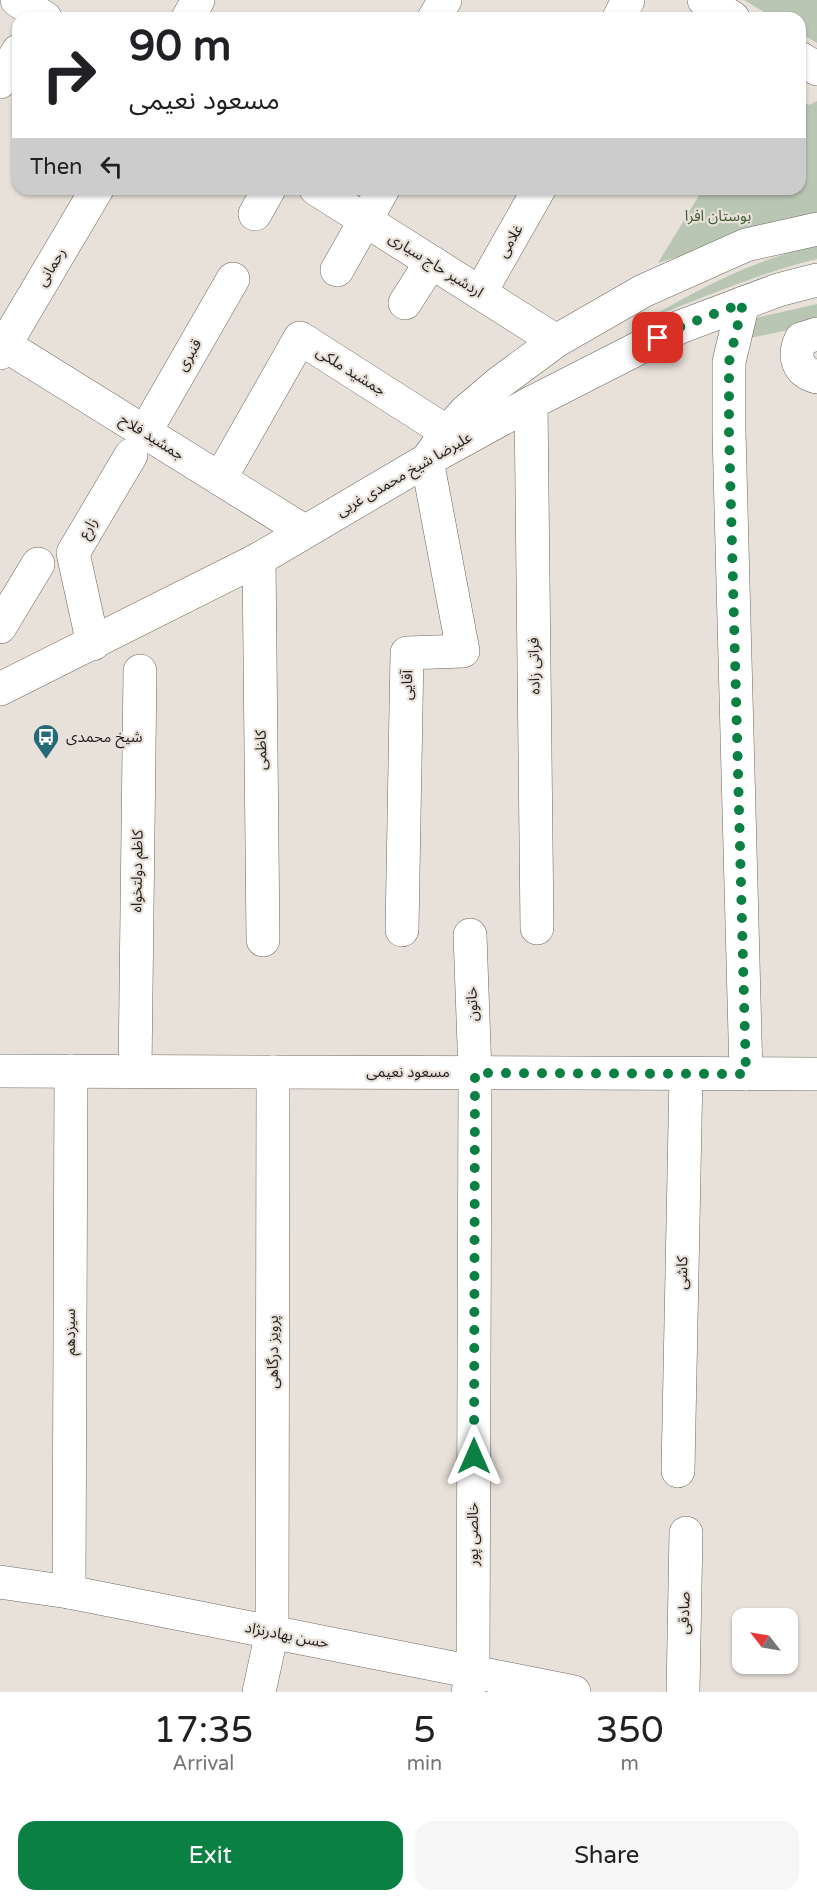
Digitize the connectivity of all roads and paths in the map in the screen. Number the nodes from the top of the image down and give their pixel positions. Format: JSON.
{"nodes":[{"id":1,"x":12,"y":61,"type":"edge"},
{"id":2,"x":0,"y":82,"type":"edge"},
{"id":3,"x":93,"y":195,"type":"edge"},
{"id":4,"x":325,"y":195,"type":"edge"},
{"id":5,"x":380,"y":195,"type":"edge"},
{"id":6,"x":536,"y":195,"type":"edge"},
{"id":7,"x":365,"y":220,"type":"junction"},
{"id":8,"x":817,"y":229,"type":"edge"},
{"id":9,"x":431,"y":262,"type":"junction"},
{"id":10,"x":337,"y":270,"type":"dead end"},
{"id":11,"x":233,"y":279,"type":"dead end"},
{"id":12,"x":817,"y":280,"type":"edge"},
{"id":13,"x":480,"y":293,"type":"junction"},
{"id":14,"x":405,"y":303,"type":"dead end"},
{"id":15,"x":743,"y":303,"type":"junction"},
{"id":16,"x":817,"y":333,"type":"edge"},
{"id":17,"x":556,"y":341,"type":"junction"},
{"id":18,"x":2,"y":347,"type":"edge"},
{"id":19,"x":817,"y":377,"type":"edge"},
{"id":20,"x":531,"y":403,"type":"junction"},
{"id":21,"x":447,"y":432,"type":"junction"},
{"id":22,"x":138,"y":444,"type":"junction"},
{"id":23,"x":428,"y":460,"type":"junction"},
{"id":24,"x":220,"y":479,"type":"junction"},
{"id":25,"x":304,"y":531,"type":"junction"},
{"id":26,"x":259,"y":559,"type":"junction"},
{"id":27,"x":38,"y":564,"type":"dead end"},
{"id":28,"x":0,"y":627,"type":"edge"},
{"id":29,"x":93,"y":644,"type":"junction"},
{"id":30,"x":140,"y":671,"type":"dead end"},
{"id":31,"x":6,"y":680,"type":"edge"},
{"id":32,"x":537,"y":928,"type":"dead end"},
{"id":33,"x":402,"y":930,"type":"dead end"},
{"id":34,"x":470,"y":935,"type":"dead end"},
{"id":35,"x":263,"y":940,"type":"dead end"},
{"id":36,"x":0,"y":1071,"type":"edge"},
{"id":37,"x":71,"y":1071,"type":"junction"},
{"id":38,"x":135,"y":1071,"type":"junction"},
{"id":39,"x":273,"y":1072,"type":"junction"},
{"id":40,"x":475,"y":1073,"type":"junction"},
{"id":41,"x":686,"y":1074,"type":"junction"},
{"id":42,"x":746,"y":1074,"type":"junction"},
{"id":43,"x":817,"y":1074,"type":"edge"},
{"id":44,"x":678,"y":1471,"type":"dead end"},
{"id":45,"x":686,"y":1533,"type":"dead end"},
{"id":46,"x":0,"y":1582,"type":"edge"},
{"id":47,"x":69,"y":1592,"type":"junction"},
{"id":48,"x":272,"y":1632,"type":"junction"},
{"id":49,"x":471,"y":1682,"type":"edge"},
{"id":50,"x":259,"y":1692,"type":"edge"},
{"id":51,"x":574,"y":1692,"type":"edge"},
{"id":52,"x":683,"y":1692,"type":"edge"}],
"edges":[{"from":1,"to":2,"type":"street"},
{"from":3,"to":18,"type":"street","name":"رحمانی"},
{"from":4,"to":7,"type":"street","name":"اردشیر حاج سیاری"},
{"from":5,"to":7,"type":"street"},
{"from":6,"to":13,"type":"street","name":"غلامی"},
{"from":7,"to":9,"type":"street","name":"اردشیر حاج سیاری"},
{"from":7,"to":10,"type":"street"},
{"from":8,"to":17,"type":"street"},
{"from":9,"to":13,"type":"street","name":"اردشیر حاج سیاری"},
{"from":9,"to":14,"type":"street"},
{"from":11,"to":22,"type":"street","name":"قنبری"},
{"from":12,"to":15,"type":"street","name":"علیرضا شیخ محمدی غربی"},
{"from":13,"to":17,"type":"street","name":"اردشیر حاج سیاری"},
{"from":15,"to":20,"type":"street","name":"علیرضا شیخ محمدی غربی"},
{"from":15,"to":42,"type":"street"},
{"from":16,"to":19,"type":"street"},
{"from":17,"to":21,"type":"street"},
{"from":18,"to":22,"type":"street","name":"جمشید فلاح"},
{"from":20,"to":23,"type":"street","name":"علیرضا شیخ محمدی غربی"},
{"from":20,"to":32,"type":"street","name":"فراتی زاده"},
{"from":21,"to":23,"type":"street"},
{"from":21,"to":24,"type":"street","name":"جمشید ملکی"},
{"from":22,"to":24,"type":"street","name":"جمشید فلاح"},
{"from":22,"to":29,"type":"street","name":"زارع"},
{"from":23,"to":25,"type":"street","name":"علیرضا شیخ محمدی غربی"},
{"from":23,"to":33,"type":"street","name":"آقایی"},
{"from":24,"to":25,"type":"street","name":"جمشید فلاح"},
{"from":25,"to":26,"type":"street","name":"علیرضا شیخ محمدی غربی"},
{"from":26,"to":29,"type":"street","name":"علیرضا شیخ محمدی غربی"},
{"from":26,"to":35,"type":"street","name":"کاظمی"},
{"from":27,"to":28,"type":"street"},
{"from":29,"to":31,"type":"street","name":"علیرضا شیخ محمدی غربی"},
{"from":30,"to":38,"type":"street","name":"کاظم دولتخواه"},
{"from":34,"to":40,"type":"street","name":"خاتون"},
{"from":36,"to":37,"type":"street","name":"مسعود نعیمی"},
{"from":37,"to":38,"type":"street","name":"مسعود نعیمی"},
{"from":37,"to":47,"type":"street","name":"سیزدهم"},
{"from":38,"to":39,"type":"street","name":"مسعود نعیمی"},
{"from":39,"to":40,"type":"street","name":"مسعود نعیمی"},
{"from":39,"to":48,"type":"street","name":"پرویز درگاهی"},
{"from":40,"to":41,"type":"street","name":"مسعود نعیمی"},
{"from":40,"to":49,"type":"street","name":"خالصی پور"},
{"from":41,"to":42,"type":"street","name":"مسعود نعیمی"},
{"from":41,"to":44,"type":"street","name":"کاشی"},
{"from":42,"to":43,"type":"street","name":"مسعود نعیمی"},
{"from":45,"to":52,"type":"street","name":"صادقی"},
{"from":46,"to":47,"type":"street","name":"حسن بهادرنژاد"},
{"from":47,"to":48,"type":"street","name":"حسن بهادرنژاد"},
{"from":48,"to":49,"type":"street","name":"حسن بهادرنژاد"},
{"from":48,"to":50,"type":"street","name":"پرویز درگاهی"},
{"from":49,"to":51,"type":"street","name":"حسن بهادرنژاد"}]}
